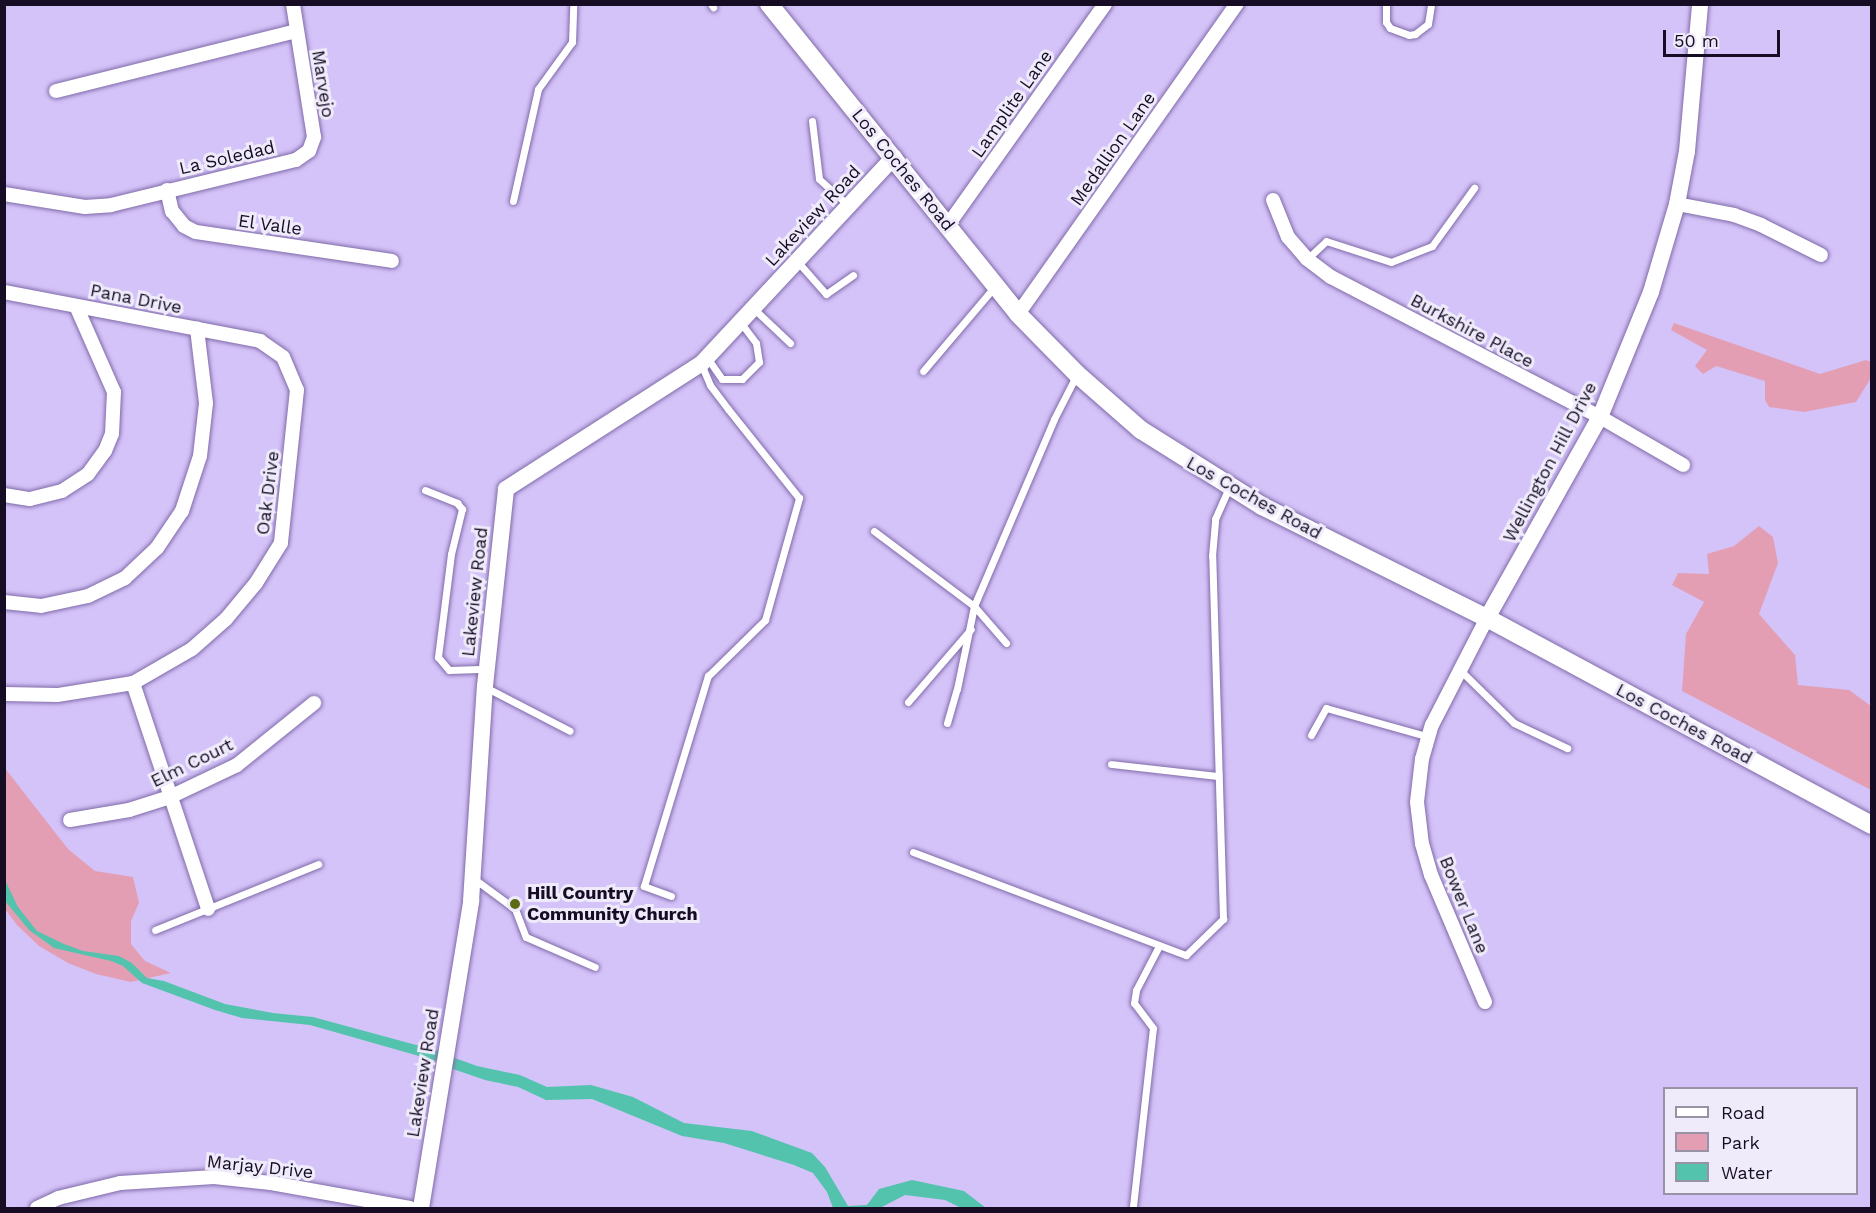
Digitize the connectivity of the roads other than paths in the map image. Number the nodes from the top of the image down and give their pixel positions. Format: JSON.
{"nodes":[{"id":1,"x":293,"y":4,"type":"edge"},
{"id":2,"x":573,"y":4,"type":"edge"},
{"id":3,"x":769,"y":4,"type":"edge"},
{"id":4,"x":1105,"y":4,"type":"edge"},
{"id":5,"x":1237,"y":4,"type":"edge"},
{"id":6,"x":1386,"y":4,"type":"edge"},
{"id":7,"x":1431,"y":4,"type":"edge"},
{"id":8,"x":1700,"y":4,"type":"edge"},
{"id":9,"x":297,"y":32,"type":"junction"},
{"id":10,"x":56,"y":91,"type":"dead end"},
{"id":11,"x":812,"y":121,"type":"dead end"},
{"id":12,"x":894,"y":157,"type":"junction"},
{"id":13,"x":296,"y":160,"type":"joint"},
{"id":14,"x":1474,"y":188,"type":"dead end"},
{"id":15,"x":167,"y":190,"type":"junction"},
{"id":16,"x":4,"y":194,"type":"edge"},
{"id":17,"x":1273,"y":200,"type":"dead end"},
{"id":18,"x":513,"y":201,"type":"dead end"},
{"id":19,"x":1677,"y":204,"type":"junction"},
{"id":20,"x":849,"y":206,"type":"junction"},
{"id":21,"x":948,"y":225,"type":"junction"},
{"id":22,"x":1821,"y":255,"type":"dead end"},
{"id":23,"x":1307,"y":259,"type":"junction"},
{"id":24,"x":392,"y":261,"type":"dead end"},
{"id":25,"x":797,"y":261,"type":"junction"},
{"id":26,"x":853,"y":275,"type":"dead end"},
{"id":27,"x":994,"y":286,"type":"junction"},
{"id":28,"x":4,"y":292,"type":"edge"},
{"id":29,"x":76,"y":306,"type":"junction"},
{"id":30,"x":753,"y":308,"type":"junction"},
{"id":31,"x":1018,"y":314,"type":"junction"},
{"id":32,"x":740,"y":322,"type":"junction"},
{"id":33,"x":197,"y":329,"type":"junction"},
{"id":34,"x":260,"y":341,"type":"joint"},
{"id":35,"x":790,"y":343,"type":"dead end"},
{"id":36,"x":704,"y":361,"type":"junction"},
{"id":37,"x":923,"y":370,"type":"dead end"},
{"id":38,"x":1077,"y":374,"type":"junction"},
{"id":39,"x":1600,"y":417,"type":"junction"},
{"id":40,"x":1683,"y":465,"type":"dead end"},
{"id":41,"x":1229,"y":487,"type":"junction"},
{"id":42,"x":425,"y":490,"type":"dead end"},
{"id":43,"x":4,"y":495,"type":"edge"},
{"id":44,"x":874,"y":531,"type":"dead end"},
{"id":45,"x":4,"y":602,"type":"edge"},
{"id":46,"x":974,"y":606,"type":"junction"},
{"id":47,"x":1487,"y":618,"type":"junction"},
{"id":48,"x":971,"y":629,"type":"junction"},
{"id":49,"x":1006,"y":643,"type":"dead end"},
{"id":50,"x":487,"y":669,"type":"junction"},
{"id":51,"x":1461,"y":671,"type":"junction"},
{"id":52,"x":133,"y":683,"type":"junction"},
{"id":53,"x":485,"y":686,"type":"junction"},
{"id":54,"x":4,"y":694,"type":"edge"},
{"id":55,"x":908,"y":702,"type":"dead end"},
{"id":56,"x":314,"y":703,"type":"dead end"},
{"id":57,"x":947,"y":723,"type":"dead end"},
{"id":58,"x":570,"y":731,"type":"dead end"},
{"id":59,"x":1311,"y":735,"type":"dead end"},
{"id":60,"x":1429,"y":737,"type":"junction"},
{"id":61,"x":1567,"y":748,"type":"dead end"},
{"id":62,"x":1111,"y":764,"type":"dead end"},
{"id":63,"x":1218,"y":776,"type":"junction"},
{"id":64,"x":170,"y":798,"type":"junction"},
{"id":65,"x":70,"y":820,"type":"dead end"},
{"id":66,"x":1872,"y":825,"type":"edge"},
{"id":67,"x":913,"y":852,"type":"dead end"},
{"id":68,"x":318,"y":864,"type":"dead end"},
{"id":69,"x":473,"y":878,"type":"junction"},
{"id":70,"x":671,"y":896,"type":"dead end"},
{"id":71,"x":208,"y":909,"type":"junction"},
{"id":72,"x":155,"y":930,"type":"dead end"},
{"id":73,"x":1159,"y":946,"type":"junction"},
{"id":74,"x":595,"y":967,"type":"dead end"},
{"id":75,"x":1485,"y":1002,"type":"dead end"},
{"id":76,"x":1133,"y":1206,"type":"dead end"},
{"id":77,"x":37,"y":1209,"type":"edge"},
{"id":78,"x":410,"y":1209,"type":"edge"},
{"id":79,"x":421,"y":1209,"type":"edge"}],
"edges":[{"from":1,"to":9,"type":"street","name":"Marvejo"},
{"from":2,"to":18,"type":"lane"},
{"from":3,"to":12,"type":"main road","name":"Los Coches Road"},
{"from":4,"to":21,"type":"street","name":"Lamplite Lane"},
{"from":5,"to":31,"type":"street","name":"Medallion Lane"},
{"from":6,"to":7,"type":"lane"},
{"from":8,"to":19,"type":"street","name":"Wellington Hill Drive"},
{"from":9,"to":10,"type":"street"},
{"from":9,"to":13,"type":"street","name":"Marvejo"},
{"from":11,"to":20,"type":"lane"},
{"from":12,"to":20,"type":"street","name":"Lakeview Road"},
{"from":12,"to":21,"type":"main road","name":"Los Coches Road"},
{"from":13,"to":15,"type":"street","name":"La Soledad"},
{"from":14,"to":23,"type":"lane"},
{"from":15,"to":16,"type":"street","name":"La Soledad"},
{"from":15,"to":24,"type":"street","name":"El Valle"},
{"from":17,"to":23,"type":"street","name":"Burkshire Place"},
{"from":19,"to":22,"type":"street"},
{"from":19,"to":39,"type":"street","name":"Wellington Hill Drive"},
{"from":20,"to":25,"type":"street","name":"Lakeview Road"},
{"from":21,"to":27,"type":"main road","name":"Los Coches Road"},
{"from":23,"to":39,"type":"street","name":"Burkshire Place"},
{"from":25,"to":26,"type":"lane"},
{"from":25,"to":30,"type":"street","name":"Lakeview Road"},
{"from":27,"to":31,"type":"main road","name":"Los Coches Road"},
{"from":27,"to":37,"type":"lane"},
{"from":28,"to":29,"type":"street","name":"Pana Drive"},
{"from":29,"to":33,"type":"street","name":"Pana Drive"},
{"from":29,"to":43,"type":"street"},
{"from":30,"to":32,"type":"street","name":"Lakeview Road"},
{"from":30,"to":35,"type":"lane"},
{"from":31,"to":38,"type":"main road","name":"Los Coches Road"},
{"from":32,"to":36,"type":"street","name":"Lakeview Road"},
{"from":32,"to":36,"type":"lane"},
{"from":33,"to":34,"type":"street","name":"Pana Drive"},
{"from":33,"to":45,"type":"street"},
{"from":34,"to":52,"type":"street","name":"Oak Drive"},
{"from":36,"to":50,"type":"street","name":"Lakeview Road"},
{"from":36,"to":70,"type":"lane"},
{"from":38,"to":41,"type":"main road","name":"Los Coches Road"},
{"from":38,"to":46,"type":"lane"},
{"from":39,"to":40,"type":"street","name":"Burkshire Place"},
{"from":39,"to":47,"type":"street","name":"Wellington Hill Drive"},
{"from":41,"to":47,"type":"main road","name":"Los Coches Road"},
{"from":41,"to":63,"type":"lane"},
{"from":42,"to":50,"type":"lane"},
{"from":44,"to":46,"type":"lane"},
{"from":46,"to":48,"type":"lane"},
{"from":46,"to":49,"type":"lane"},
{"from":47,"to":51,"type":"street","name":"Bower Lane"},
{"from":47,"to":66,"type":"main road","name":"Los Coches Road"},
{"from":48,"to":55,"type":"lane"},
{"from":48,"to":57,"type":"lane"},
{"from":50,"to":53,"type":"street","name":"Lakeview Road"},
{"from":51,"to":60,"type":"street","name":"Bower Lane"},
{"from":51,"to":61,"type":"lane"},
{"from":52,"to":54,"type":"street","name":"Oak Drive"},
{"from":52,"to":64,"type":"street"},
{"from":53,"to":58,"type":"lane"},
{"from":53,"to":69,"type":"street","name":"Lakeview Road"},
{"from":56,"to":64,"type":"street","name":"Elm Court"},
{"from":59,"to":60,"type":"lane"},
{"from":60,"to":75,"type":"street","name":"Bower Lane"},
{"from":62,"to":63,"type":"lane"},
{"from":63,"to":73,"type":"lane"},
{"from":64,"to":65,"type":"street","name":"Elm Court"},
{"from":64,"to":71,"type":"street"},
{"from":67,"to":73,"type":"lane"},
{"from":68,"to":71,"type":"lane"},
{"from":69,"to":74,"type":"lane"},
{"from":69,"to":79,"type":"street","name":"Lakeview Road"},
{"from":71,"to":72,"type":"lane"},
{"from":73,"to":76,"type":"lane"},
{"from":77,"to":78,"type":"street","name":"Marjay Drive"}]}
